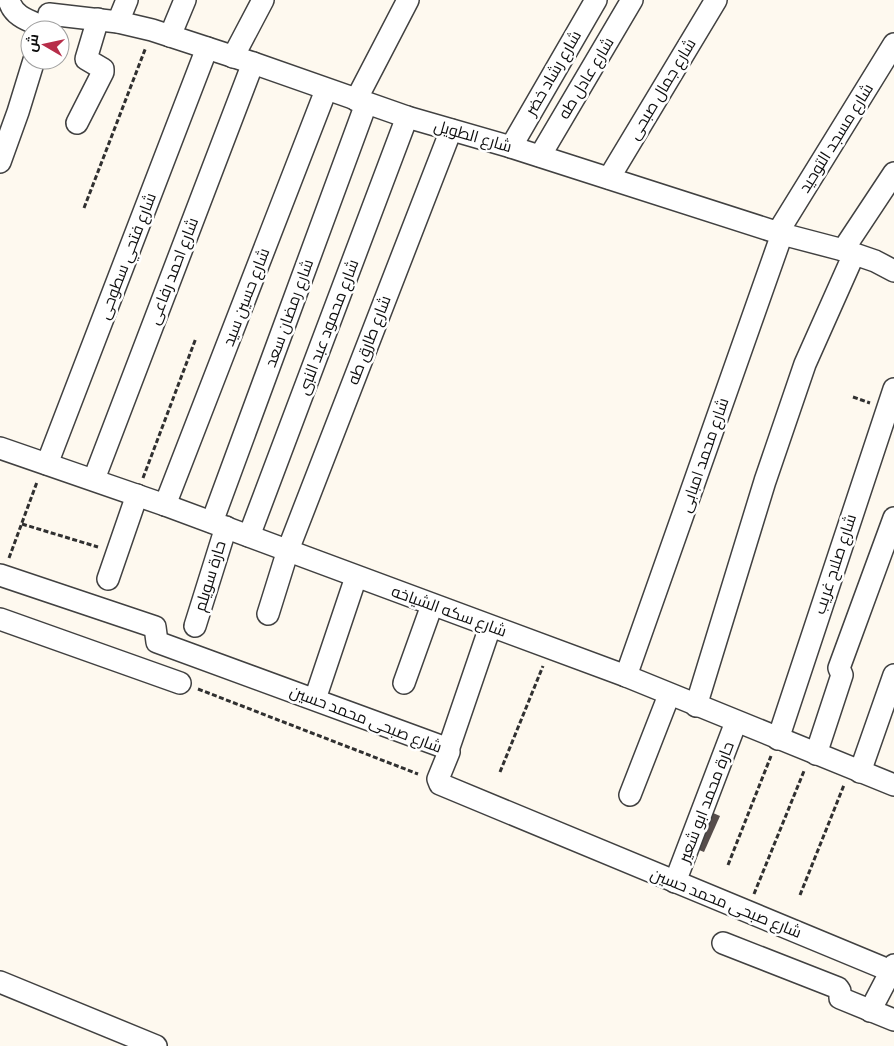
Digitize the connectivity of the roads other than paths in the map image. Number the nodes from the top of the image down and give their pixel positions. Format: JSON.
{"nodes":[{"id":1,"x":8,"y":0,"type":"edge"},
{"id":2,"x":127,"y":0,"type":"edge"},
{"id":3,"x":185,"y":0,"type":"edge"},
{"id":4,"x":263,"y":0,"type":"edge"},
{"id":5,"x":408,"y":0,"type":"edge"},
{"id":6,"x":596,"y":0,"type":"edge"},
{"id":7,"x":632,"y":0,"type":"edge"},
{"id":8,"x":716,"y":0,"type":"edge"},
{"id":9,"x":47,"y":18,"type":"edge"},
{"id":10,"x":108,"y":20,"type":"junction"},
{"id":11,"x":161,"y":33,"type":"junction"},
{"id":12,"x":894,"y":44,"type":"edge"},
{"id":13,"x":207,"y":48,"type":"junction"},
{"id":14,"x":243,"y":60,"type":"junction"},
{"id":15,"x":31,"y":70,"type":"edge"},
{"id":16,"x":326,"y":90,"type":"junction"},
{"id":17,"x":361,"y":102,"type":"junction"},
{"id":18,"x":407,"y":118,"type":"junction"},
{"id":19,"x":77,"y":123,"type":"dead end"},
{"id":20,"x":450,"y":130,"type":"junction"},
{"id":21,"x":511,"y":147,"type":"junction"},
{"id":22,"x":540,"y":156,"type":"junction"},
{"id":23,"x":0,"y":162,"type":"edge"},
{"id":24,"x":894,"y":173,"type":"edge"},
{"id":25,"x":609,"y":178,"type":"junction"},
{"id":26,"x":780,"y":233,"type":"junction"},
{"id":27,"x":848,"y":252,"type":"junction"},
{"id":28,"x":894,"y":271,"type":"edge"},
{"id":29,"x":894,"y":389,"type":"edge"},
{"id":30,"x":0,"y":448,"type":"edge"},
{"id":31,"x":45,"y":463,"type":"junction"},
{"id":32,"x":94,"y":479,"type":"junction"},
{"id":33,"x":137,"y":495,"type":"junction"},
{"id":34,"x":165,"y":505,"type":"junction"},
{"id":35,"x":894,"y":518,"type":"edge"},
{"id":36,"x":219,"y":524,"type":"junction"},
{"id":37,"x":249,"y":536,"type":"junction"},
{"id":38,"x":288,"y":550,"type":"junction"},
{"id":39,"x":1,"y":575,"type":"edge"},
{"id":40,"x":356,"y":577,"type":"junction"},
{"id":41,"x":108,"y":579,"type":"dead end"},
{"id":42,"x":432,"y":605,"type":"junction"},
{"id":43,"x":268,"y":614,"type":"dead end"},
{"id":44,"x":0,"y":619,"type":"edge"},
{"id":45,"x":195,"y":626,"type":"dead end"},
{"id":46,"x":490,"y":626,"type":"junction"},
{"id":47,"x":894,"y":675,"type":"edge"},
{"id":48,"x":626,"y":676,"type":"junction"},
{"id":49,"x":404,"y":682,"type":"dead end"},
{"id":50,"x":180,"y":683,"type":"road end"},
{"id":51,"x":669,"y":695,"type":"junction"},
{"id":52,"x":315,"y":699,"type":"junction"},
{"id":53,"x":696,"y":706,"type":"junction"},
{"id":54,"x":736,"y":722,"type":"junction"},
{"id":55,"x":778,"y":739,"type":"junction"},
{"id":56,"x":448,"y":750,"type":"junction"},
{"id":57,"x":814,"y":753,"type":"junction"},
{"id":58,"x":856,"y":770,"type":"junction"},
{"id":59,"x":894,"y":785,"type":"edge"},
{"id":60,"x":630,"y":795,"type":"dead end"},
{"id":61,"x":675,"y":882,"type":"junction"},
{"id":62,"x":723,"y":943,"type":"dead end"},
{"id":63,"x":892,"y":968,"type":"edge"},
{"id":64,"x":0,"y":982,"type":"edge"},
{"id":65,"x":870,"y":1011,"type":"junction"},
{"id":66,"x":894,"y":1020,"type":"edge"},
{"id":67,"x":156,"y":1046,"type":"edge"}],
"edges":[{"from":1,"to":9,"type":"street","name":"شارع الطويل"},
{"from":2,"to":10,"type":"street"},
{"from":3,"to":11,"type":"street"},
{"from":4,"to":14,"type":"street","name":"شارع احمد رفاعى"},
{"from":5,"to":17,"type":"street","name":"شارع رمضان سعد"},
{"from":6,"to":21,"type":"street","name":"شارع رشاد خضر"},
{"from":7,"to":22,"type":"street","name":"شارع عادل طه"},
{"from":8,"to":25,"type":"street","name":"شارع جمال صبحى"},
{"from":9,"to":10,"type":"street","name":"شارع الطويل"},
{"from":10,"to":11,"type":"street","name":"شارع الطويل"},
{"from":10,"to":19,"type":"street"},
{"from":11,"to":13,"type":"street","name":"شارع الطويل"},
{"from":12,"to":26,"type":"street","name":"شارع مسجد التوحيد"},
{"from":13,"to":14,"type":"street","name":"شارع الطويل"},
{"from":13,"to":31,"type":"street","name":"شارع فتحي سطوحى"},
{"from":14,"to":16,"type":"street","name":"شارع الطويل"},
{"from":14,"to":32,"type":"street","name":"شارع احمد رفاعى"},
{"from":15,"to":23,"type":"street"},
{"from":16,"to":17,"type":"street","name":"شارع الطويل"},
{"from":16,"to":34,"type":"street","name":"شارع حسين سيد"},
{"from":17,"to":18,"type":"street","name":"شارع الطويل"},
{"from":17,"to":36,"type":"street","name":"شارع رمضان سعد"},
{"from":18,"to":20,"type":"street","name":"شارع الطويل"},
{"from":18,"to":37,"type":"street","name":"شارع محمود عبد النبى"},
{"from":20,"to":21,"type":"street","name":"شارع الطويل"},
{"from":20,"to":38,"type":"street","name":"شارع طارق طه"},
{"from":21,"to":22,"type":"street","name":"شارع الطويل"},
{"from":22,"to":25,"type":"street","name":"شارع الطويل"},
{"from":24,"to":27,"type":"street"},
{"from":25,"to":26,"type":"street","name":"شارع الطويل"},
{"from":26,"to":27,"type":"street","name":"شارع الطويل"},
{"from":26,"to":48,"type":"street","name":"شارع محمد امبابى"},
{"from":27,"to":28,"type":"street","name":"شارع الطويل"},
{"from":27,"to":53,"type":"street"},
{"from":29,"to":55,"type":"street","name":"شارع صلاح غريب"},
{"from":30,"to":31,"type":"street","name":"شارع سكه الشياخه"},
{"from":31,"to":32,"type":"street","name":"شارع سكه الشياخه"},
{"from":32,"to":33,"type":"street","name":"شارع سكه الشياخه"},
{"from":33,"to":34,"type":"street","name":"شارع سكه الشياخه"},
{"from":33,"to":41,"type":"street"},
{"from":34,"to":36,"type":"street","name":"شارع سكه الشياخه"},
{"from":35,"to":57,"type":"street"},
{"from":36,"to":37,"type":"street","name":"شارع سكه الشياخه"},
{"from":36,"to":45,"type":"street","name":"حارة سويلم"},
{"from":37,"to":38,"type":"street","name":"شارع سكه الشياخه"},
{"from":38,"to":40,"type":"street","name":"شارع سكه الشياخه"},
{"from":38,"to":43,"type":"street","name":"شارع طارق طه"},
{"from":39,"to":52,"type":"street","name":"شارع صبحى محمد حسين"},
{"from":40,"to":42,"type":"street","name":"شارع سكه الشياخه"},
{"from":40,"to":52,"type":"street"},
{"from":42,"to":46,"type":"street","name":"شارع سكه الشياخه"},
{"from":42,"to":49,"type":"street"},
{"from":44,"to":50,"type":"street"},
{"from":46,"to":48,"type":"street","name":"شارع سكه الشياخه"},
{"from":46,"to":56,"type":"street"},
{"from":47,"to":58,"type":"street"},
{"from":48,"to":51,"type":"street","name":"شارع سكه الشياخه"},
{"from":51,"to":53,"type":"street","name":"شارع سكه الشياخه"},
{"from":51,"to":60,"type":"street"},
{"from":52,"to":56,"type":"street","name":"شارع صبحى محمد حسين"},
{"from":53,"to":54,"type":"street","name":"شارع سكه الشياخه"},
{"from":54,"to":55,"type":"street","name":"شارع سكه الشياخه"},
{"from":54,"to":61,"type":"street","name":"حارة محمد ابو شعير"},
{"from":55,"to":57,"type":"street","name":"شارع سكه الشياخه"},
{"from":56,"to":61,"type":"street","name":"شارع صبحى محمد حسين"},
{"from":57,"to":58,"type":"street","name":"شارع سكه الشياخه"},
{"from":58,"to":59,"type":"street","name":"شارع سكه الشياخه"},
{"from":61,"to":63,"type":"street","name":"شارع صبحى محمد حسين"},
{"from":62,"to":65,"type":"street"},
{"from":63,"to":65,"type":"street"},
{"from":64,"to":67,"type":"street"},
{"from":65,"to":66,"type":"street"}]}
